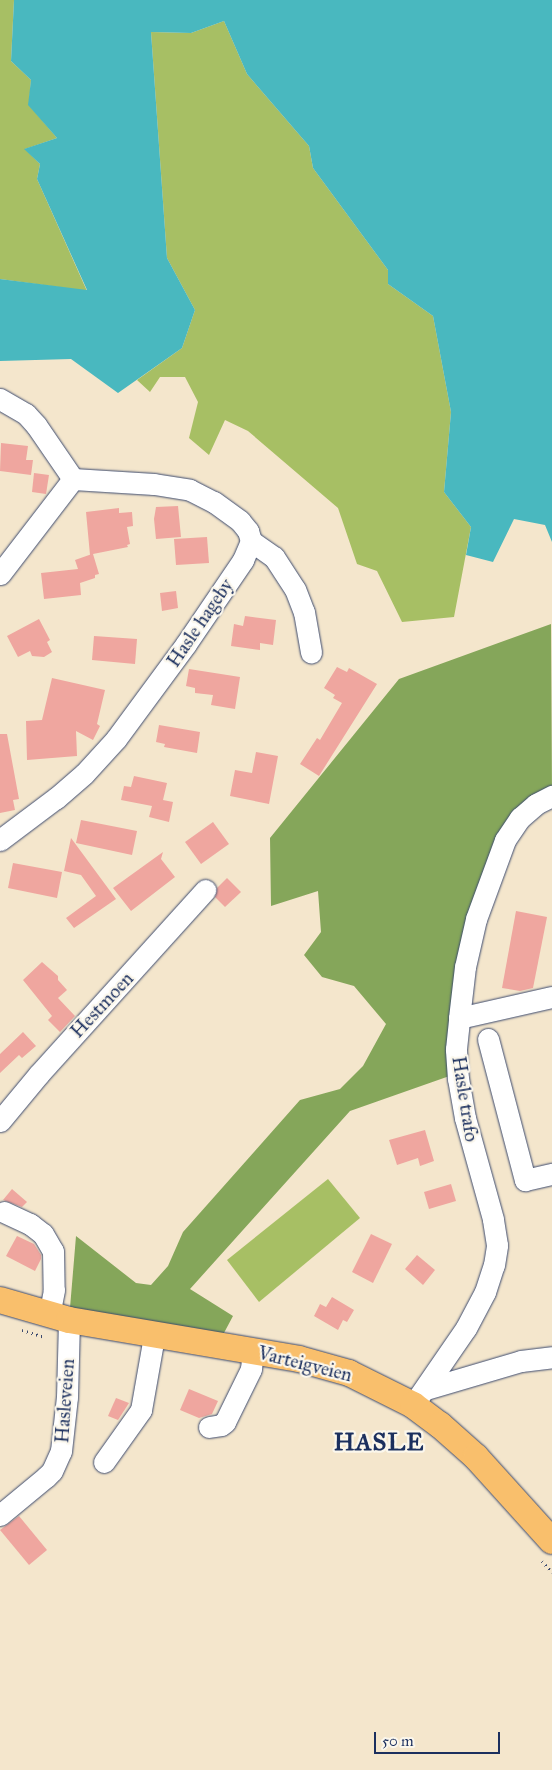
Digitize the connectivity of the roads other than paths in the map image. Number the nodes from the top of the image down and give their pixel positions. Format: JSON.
{"nodes":[{"id":1,"x":0,"y":399,"type":"edge"},
{"id":2,"x":73,"y":479,"type":"junction"},
{"id":3,"x":251,"y":541,"type":"junction"},
{"id":4,"x":0,"y":574,"type":"edge"},
{"id":5,"x":310,"y":652,"type":"dead end"},
{"id":6,"x":552,"y":796,"type":"edge"},
{"id":7,"x":0,"y":840,"type":"edge"},
{"id":8,"x":206,"y":890,"type":"dead end"},
{"id":9,"x":552,"y":997,"type":"edge"},
{"id":10,"x":458,"y":1018,"type":"junction"},
{"id":11,"x":488,"y":1039,"type":"dead end"},
{"id":12,"x":0,"y":1121,"type":"edge"},
{"id":13,"x":552,"y":1174,"type":"edge"},
{"id":14,"x":4,"y":1212,"type":"dead end"},
{"id":15,"x":0,"y":1300,"type":"edge"},
{"id":16,"x":62,"y":1326,"type":"junction"},
{"id":17,"x":154,"y":1336,"type":"junction"},
{"id":18,"x":253,"y":1351,"type":"junction"},
{"id":19,"x":552,"y":1357,"type":"edge"},
{"id":20,"x":420,"y":1397,"type":"junction"},
{"id":21,"x":209,"y":1427,"type":"dead end"},
{"id":22,"x":104,"y":1462,"type":"dead end"},
{"id":23,"x":0,"y":1515,"type":"edge"},
{"id":24,"x":546,"y":1550,"type":"edge"}],
"edges":[{"from":1,"to":2,"type":"street"},
{"from":2,"to":3,"type":"street"},
{"from":2,"to":4,"type":"street"},
{"from":3,"to":5,"type":"street"},
{"from":3,"to":7,"type":"street","name":"Hasle hageby"},
{"from":6,"to":10,"type":"street","name":"Hasle trafo"},
{"from":8,"to":12,"type":"street","name":"Hestmoen"},
{"from":9,"to":10,"type":"street"},
{"from":10,"to":20,"type":"street","name":"Hasle trafo"},
{"from":11,"to":13,"type":"street"},
{"from":14,"to":16,"type":"street","name":"Hasleveien"},
{"from":15,"to":16,"type":"main road","name":"Varteigveien"},
{"from":16,"to":17,"type":"main road","name":"Varteigveien"},
{"from":16,"to":23,"type":"street","name":"Hasleveien"},
{"from":17,"to":18,"type":"main road","name":"Varteigveien"},
{"from":17,"to":22,"type":"street"},
{"from":18,"to":20,"type":"main road","name":"Varteigveien"},
{"from":18,"to":21,"type":"street"},
{"from":19,"to":20,"type":"street"},
{"from":20,"to":24,"type":"main road","name":"Varteigveien"}]}
